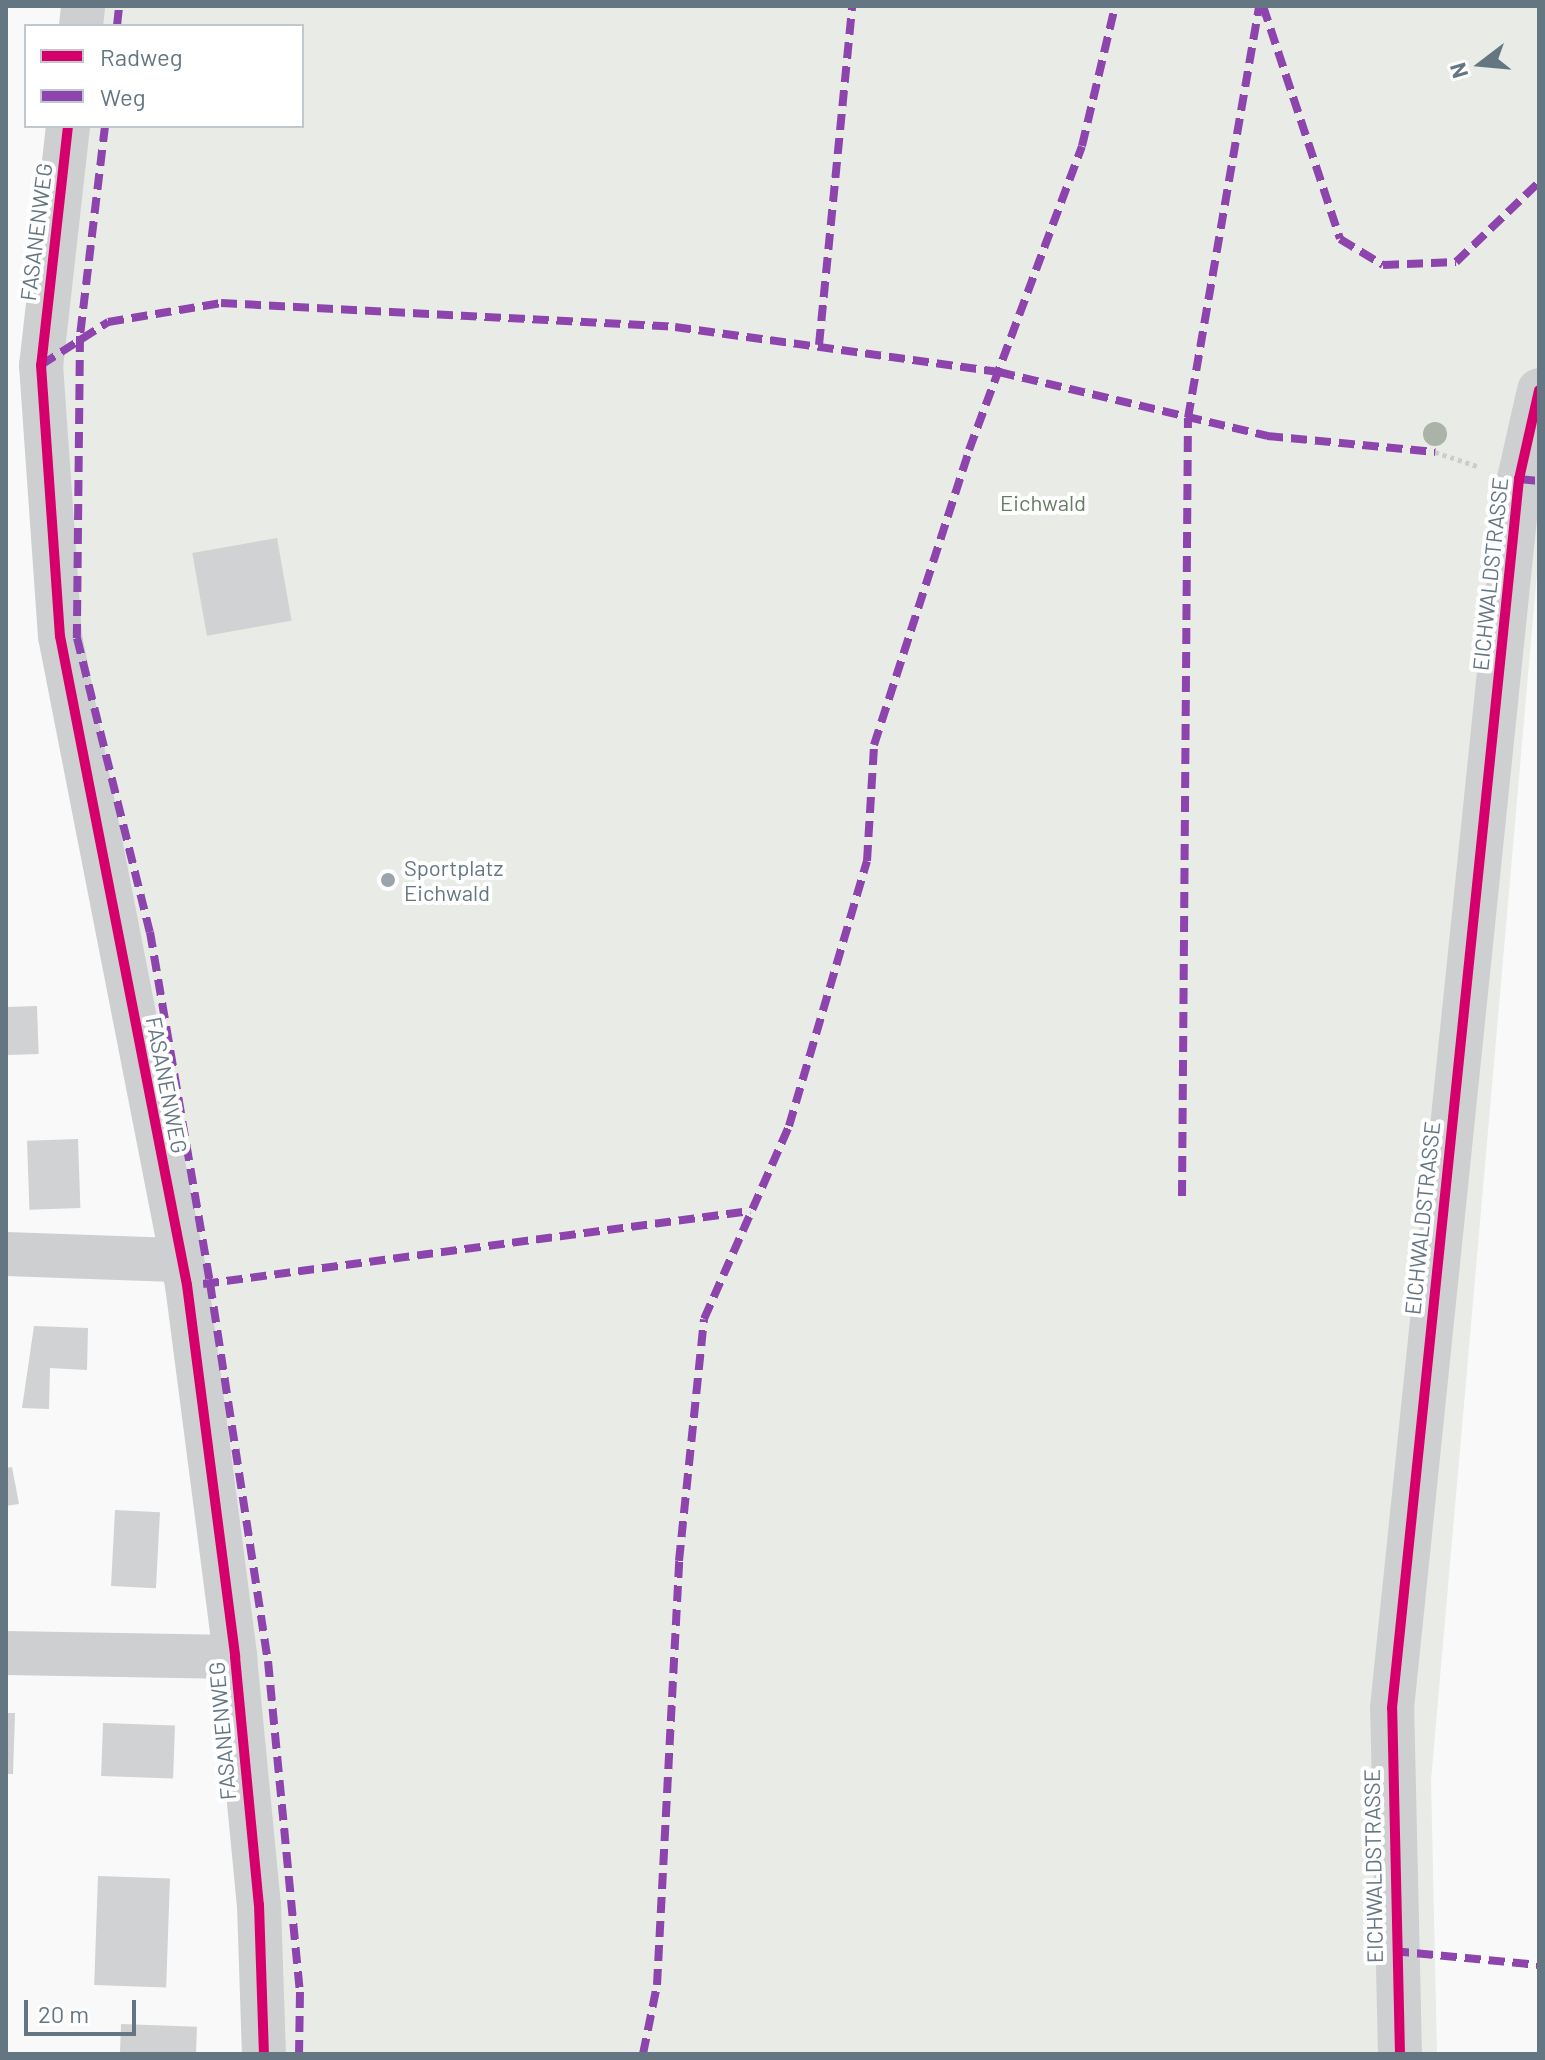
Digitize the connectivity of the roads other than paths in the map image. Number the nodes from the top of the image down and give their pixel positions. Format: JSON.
{"nodes":[{"id":1,"x":68,"y":128,"type":"edge"},
{"id":2,"x":1539,"y":390,"type":"edge"},
{"id":3,"x":6,"y":1254,"type":"edge"},
{"id":4,"x":182,"y":1260,"type":"junction"},
{"id":5,"x":6,"y":1653,"type":"edge"},
{"id":6,"x":235,"y":1657,"type":"junction"},
{"id":7,"x":264,"y":2054,"type":"edge"},
{"id":8,"x":1400,"y":2054,"type":"edge"}],
"edges":[{"from":1,"to":4,"type":"street","name":"FASANENWEG"},
{"from":2,"to":8,"type":"street","name":"EICHWALDSTRASSE"},
{"from":3,"to":4,"type":"street"},
{"from":4,"to":6,"type":"street","name":"FASANENWEG"},
{"from":5,"to":6,"type":"street"},
{"from":6,"to":7,"type":"street","name":"FASANENWEG"}]}
